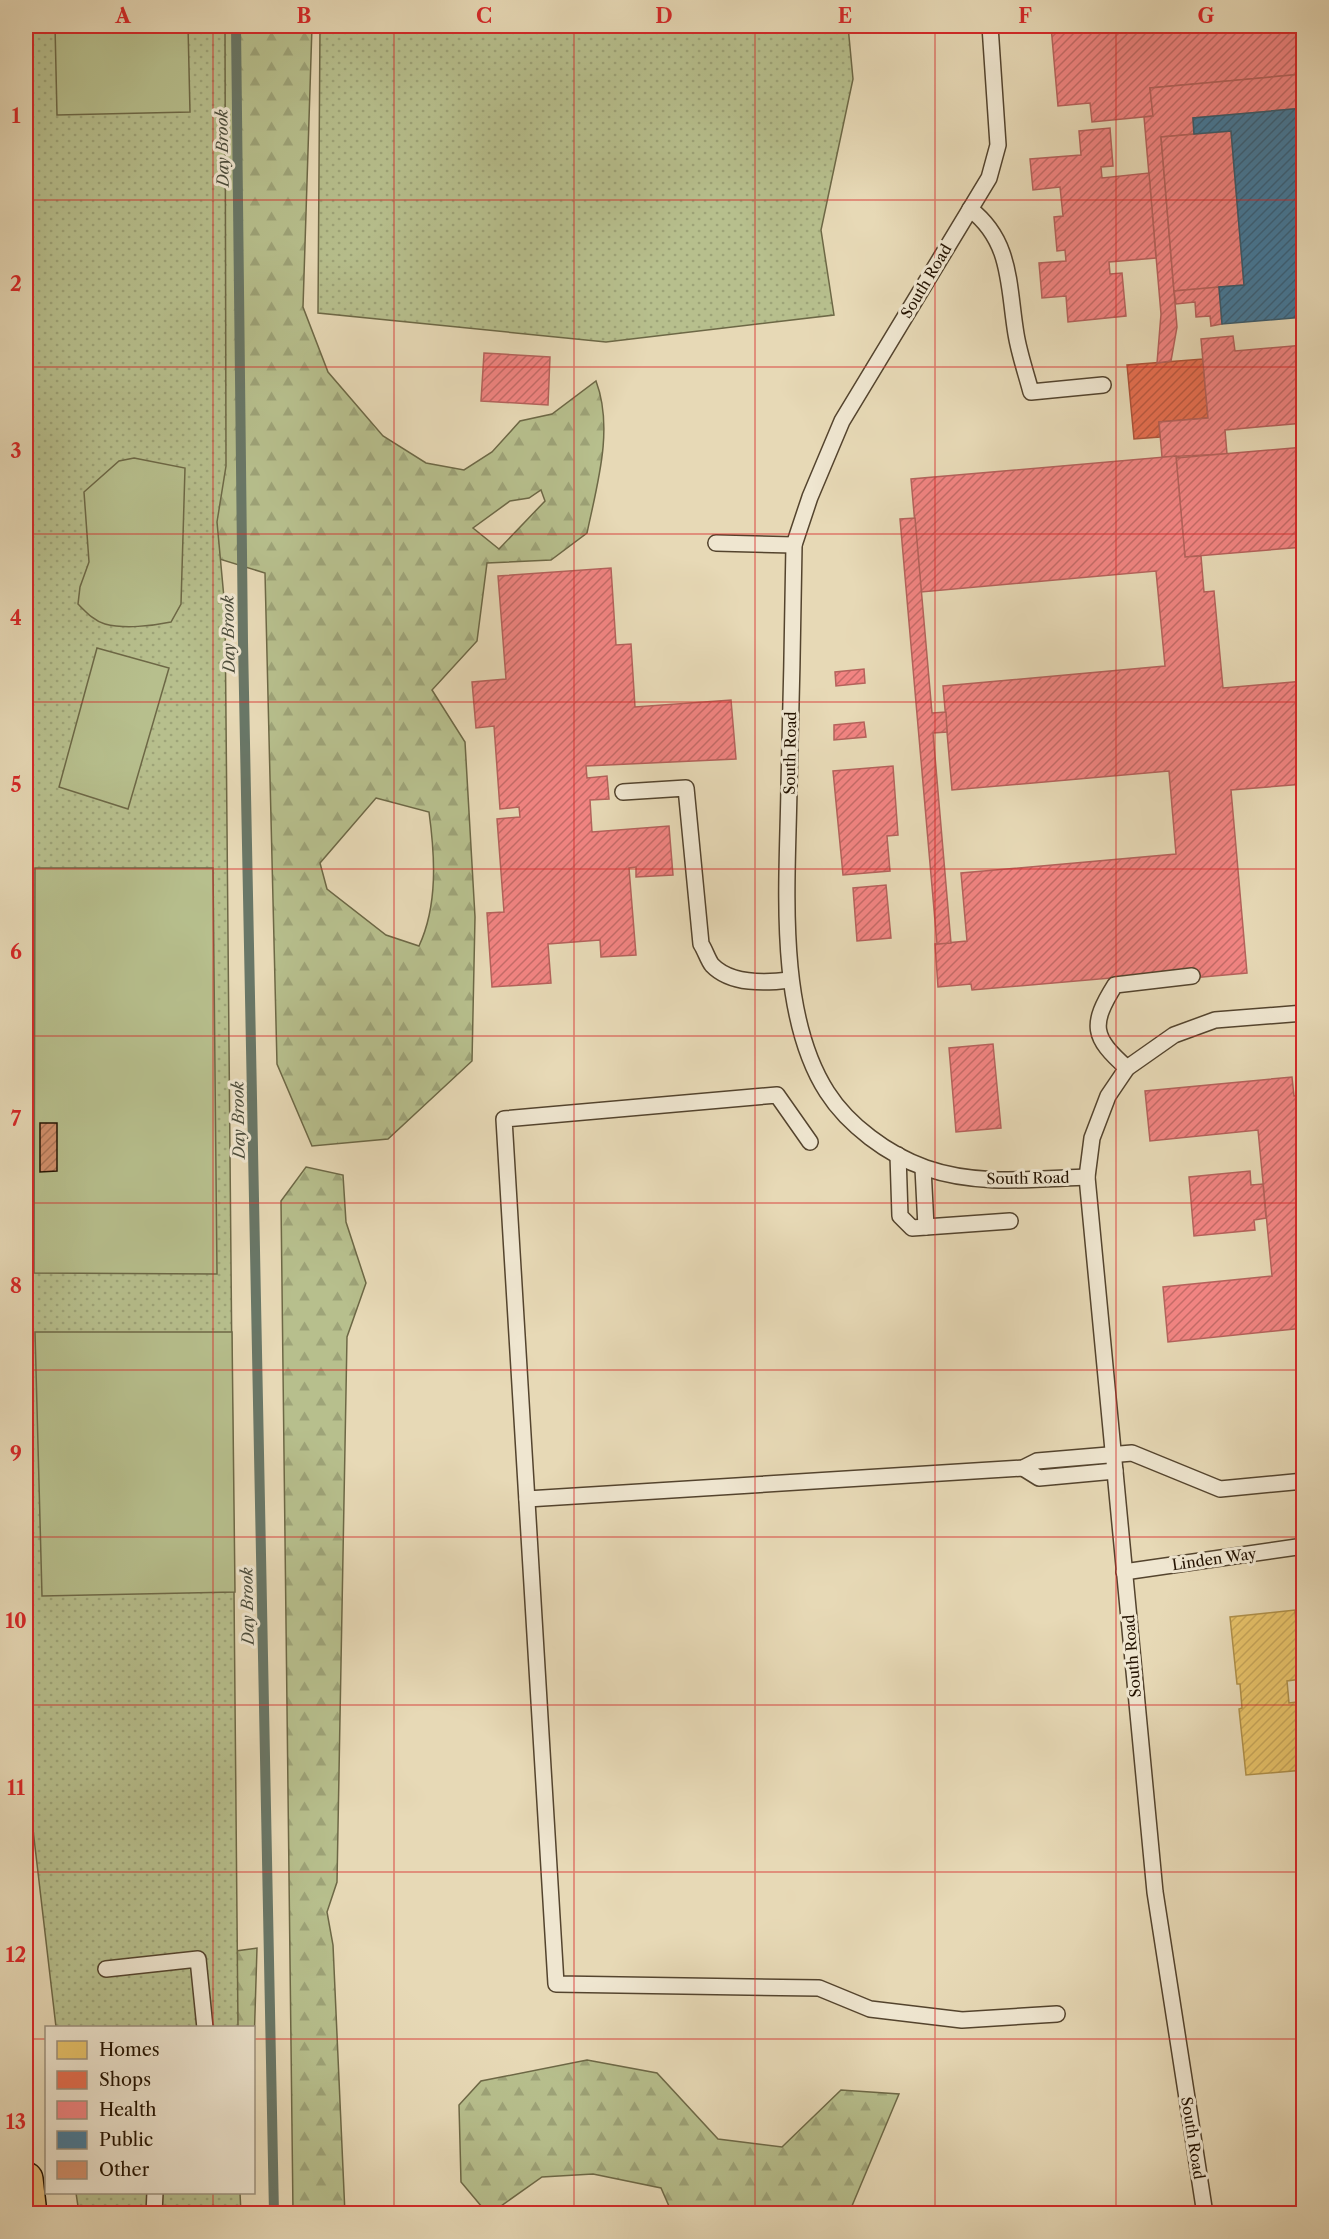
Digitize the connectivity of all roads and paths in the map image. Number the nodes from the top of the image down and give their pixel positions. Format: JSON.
{"nodes":[{"id":1,"x":990,"y":26,"type":"edge"},
{"id":2,"x":970,"y":208,"type":"junction"},
{"id":3,"x":1103,"y":385,"type":"dead end"},
{"id":4,"x":716,"y":543,"type":"dead end"},
{"id":5,"x":794,"y":546,"type":"junction"},
{"id":6,"x":623,"y":792,"type":"dead end"},
{"id":7,"x":1192,"y":976,"type":"dead end"},
{"id":8,"x":790,"y":980,"type":"junction"},
{"id":9,"x":1304,"y":1013,"type":"edge"},
{"id":10,"x":1127,"y":1068,"type":"junction"},
{"id":11,"x":810,"y":1142,"type":"dead end"},
{"id":12,"x":898,"y":1155,"type":"junction"},
{"id":13,"x":923,"y":1168,"type":"junction"},
{"id":14,"x":1087,"y":1177,"type":"junction"},
{"id":15,"x":1010,"y":1221,"type":"dead end"},
{"id":16,"x":926,"y":1227,"type":"junction"},
{"id":17,"x":1113,"y":1453,"type":"junction"},
{"id":18,"x":1023,"y":1468,"type":"junction"},
{"id":19,"x":1115,"y":1471,"type":"junction"},
{"id":20,"x":1304,"y":1480,"type":"edge"},
{"id":21,"x":527,"y":1499,"type":"junction"},
{"id":22,"x":1304,"y":1546,"type":"edge"},
{"id":23,"x":1124,"y":1572,"type":"junction"},
{"id":24,"x":106,"y":1969,"type":"dead end"},
{"id":25,"x":1057,"y":2014,"type":"dead end"},
{"id":26,"x":205,"y":2026,"type":"edge"},
{"id":27,"x":26,"y":2178,"type":"edge"},
{"id":28,"x":155,"y":2194,"type":"edge"},
{"id":29,"x":30,"y":2214,"type":"edge"},
{"id":30,"x":153,"y":2214,"type":"edge"},
{"id":31,"x":1205,"y":2214,"type":"edge"}],
"edges":[{"from":1,"to":2,"type":"lane","name":"South Road"},
{"from":2,"to":3,"type":"lane"},
{"from":2,"to":5,"type":"lane","name":"South Road"},
{"from":4,"to":5,"type":"lane"},
{"from":5,"to":8,"type":"lane","name":"South Road"},
{"from":6,"to":8,"type":"lane"},
{"from":7,"to":10,"type":"lane"},
{"from":8,"to":12,"type":"lane","name":"South Road"},
{"from":9,"to":10,"type":"lane"},
{"from":10,"to":14,"type":"lane"},
{"from":11,"to":21,"type":"lane"},
{"from":12,"to":13,"type":"lane","name":"South Road"},
{"from":12,"to":16,"type":"lane"},
{"from":13,"to":14,"type":"lane","name":"South Road"},
{"from":13,"to":16,"type":"lane"},
{"from":14,"to":17,"type":"lane","name":"South Road"},
{"from":15,"to":16,"type":"lane"},
{"from":17,"to":18,"type":"lane"},
{"from":17,"to":19,"type":"lane","name":"South Road"},
{"from":17,"to":20,"type":"lane"},
{"from":18,"to":19,"type":"lane"},
{"from":18,"to":21,"type":"lane"},
{"from":19,"to":23,"type":"lane","name":"South Road"},
{"from":21,"to":25,"type":"lane"},
{"from":22,"to":23,"type":"lane","name":"Linden Way"},
{"from":23,"to":31,"type":"lane","name":"South Road"},
{"from":24,"to":26,"type":"lane"},
{"from":27,"to":29,"type":"highway"},
{"from":28,"to":30,"type":"lane"}]}
